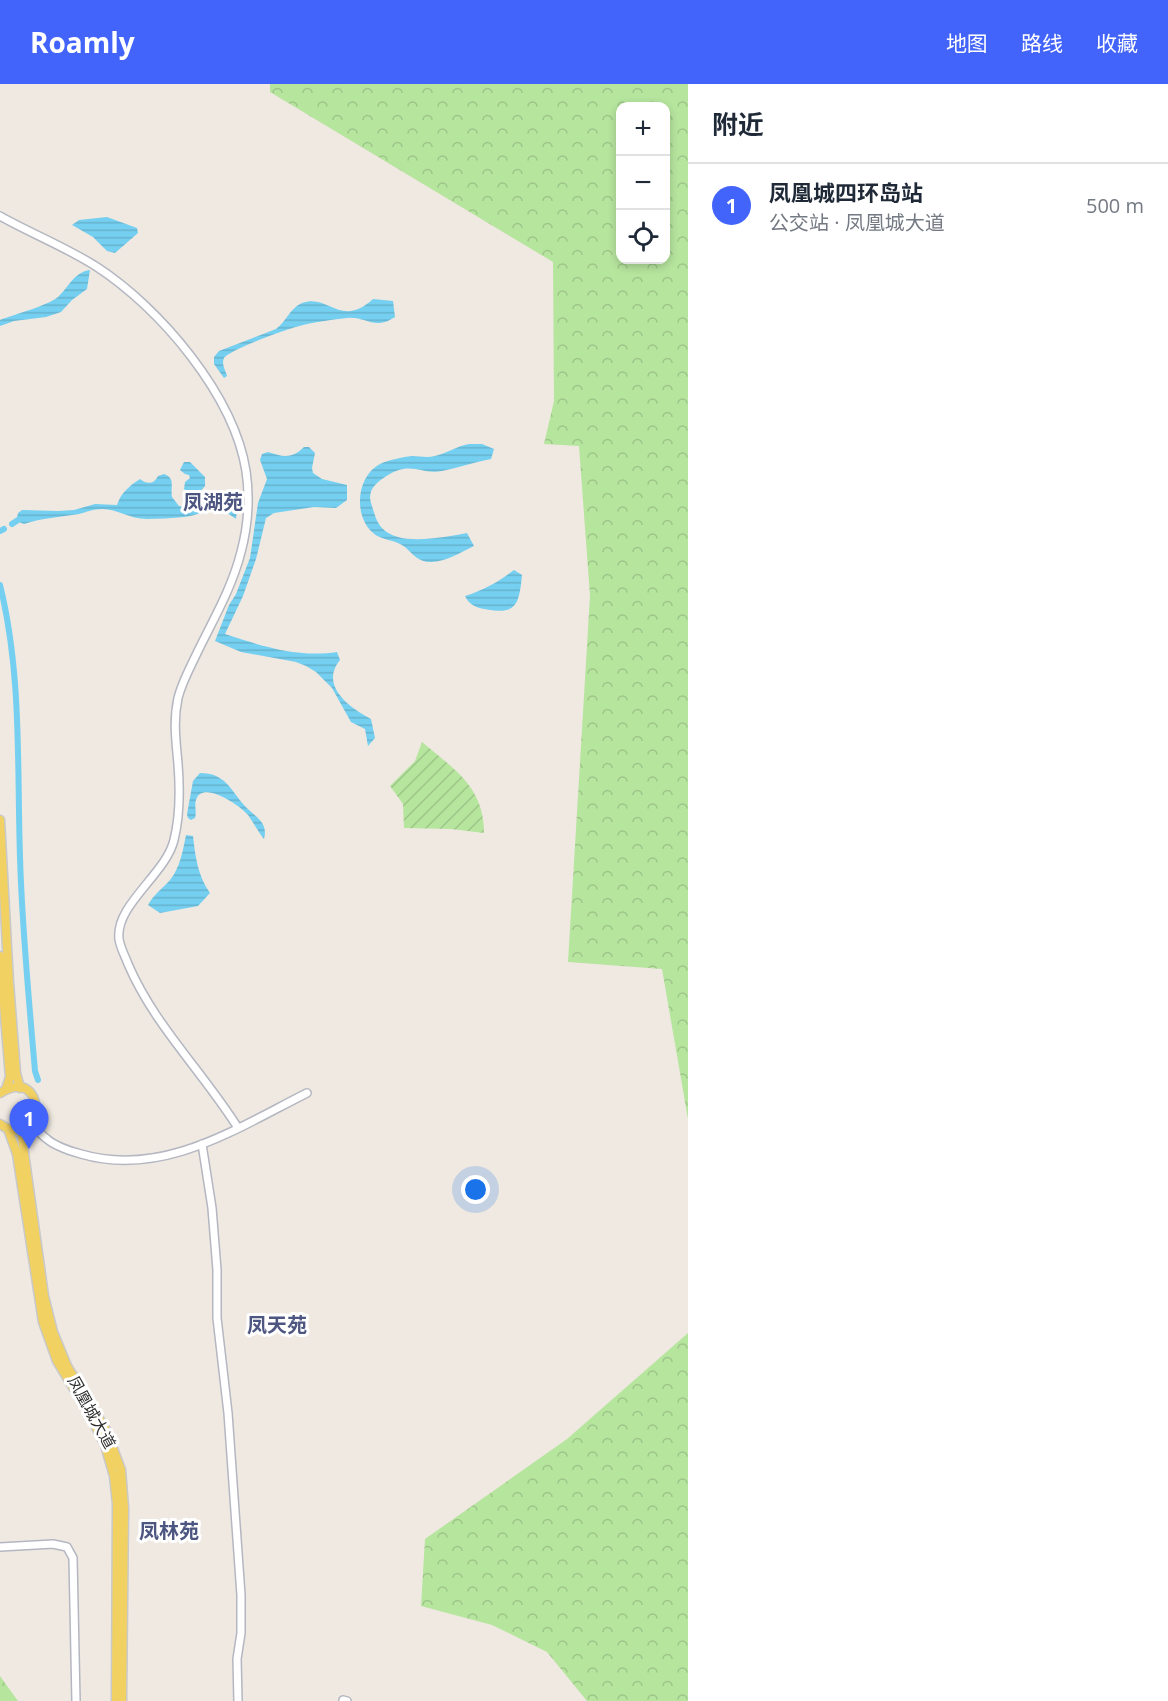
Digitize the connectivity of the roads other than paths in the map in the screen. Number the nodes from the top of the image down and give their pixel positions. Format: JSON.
{"nodes":[{"id":1,"x":0,"y":216,"type":"edge"},
{"id":2,"x":0,"y":820,"type":"edge"},
{"id":3,"x":0,"y":956,"type":"edge"},
{"id":4,"x":20,"y":1088,"type":"junction"},
{"id":5,"x":3,"y":1091,"type":"edge"},
{"id":6,"x":307,"y":1093,"type":"dead end"},
{"id":7,"x":28,"y":1125,"type":"junction"},
{"id":8,"x":4,"y":1126,"type":"edge"},
{"id":9,"x":238,"y":1128,"type":"junction"},
{"id":10,"x":202,"y":1144,"type":"junction"},
{"id":11,"x":0,"y":1547,"type":"edge"},
{"id":12,"x":76,"y":1701,"type":"edge"},
{"id":13,"x":116,"y":1701,"type":"edge"},
{"id":14,"x":122,"y":1701,"type":"edge"},
{"id":15,"x":238,"y":1701,"type":"edge"}],
"edges":[{"from":1,"to":9,"type":"street"},
{"from":2,"to":4,"type":"main road"},
{"from":3,"to":5,"type":"main road"},
{"from":4,"to":5,"type":"main road"},
{"from":4,"to":7,"type":"main road","name":"凤凰城大道"},
{"from":6,"to":9,"type":"street"},
{"from":7,"to":8,"type":"main road"},
{"from":7,"to":10,"type":"street"},
{"from":7,"to":14,"type":"main road","name":"凤凰城大道"},
{"from":8,"to":13,"type":"main road","name":"凤凰城大道"},
{"from":9,"to":10,"type":"street"},
{"from":10,"to":15,"type":"street"},
{"from":11,"to":12,"type":"street"}]}
